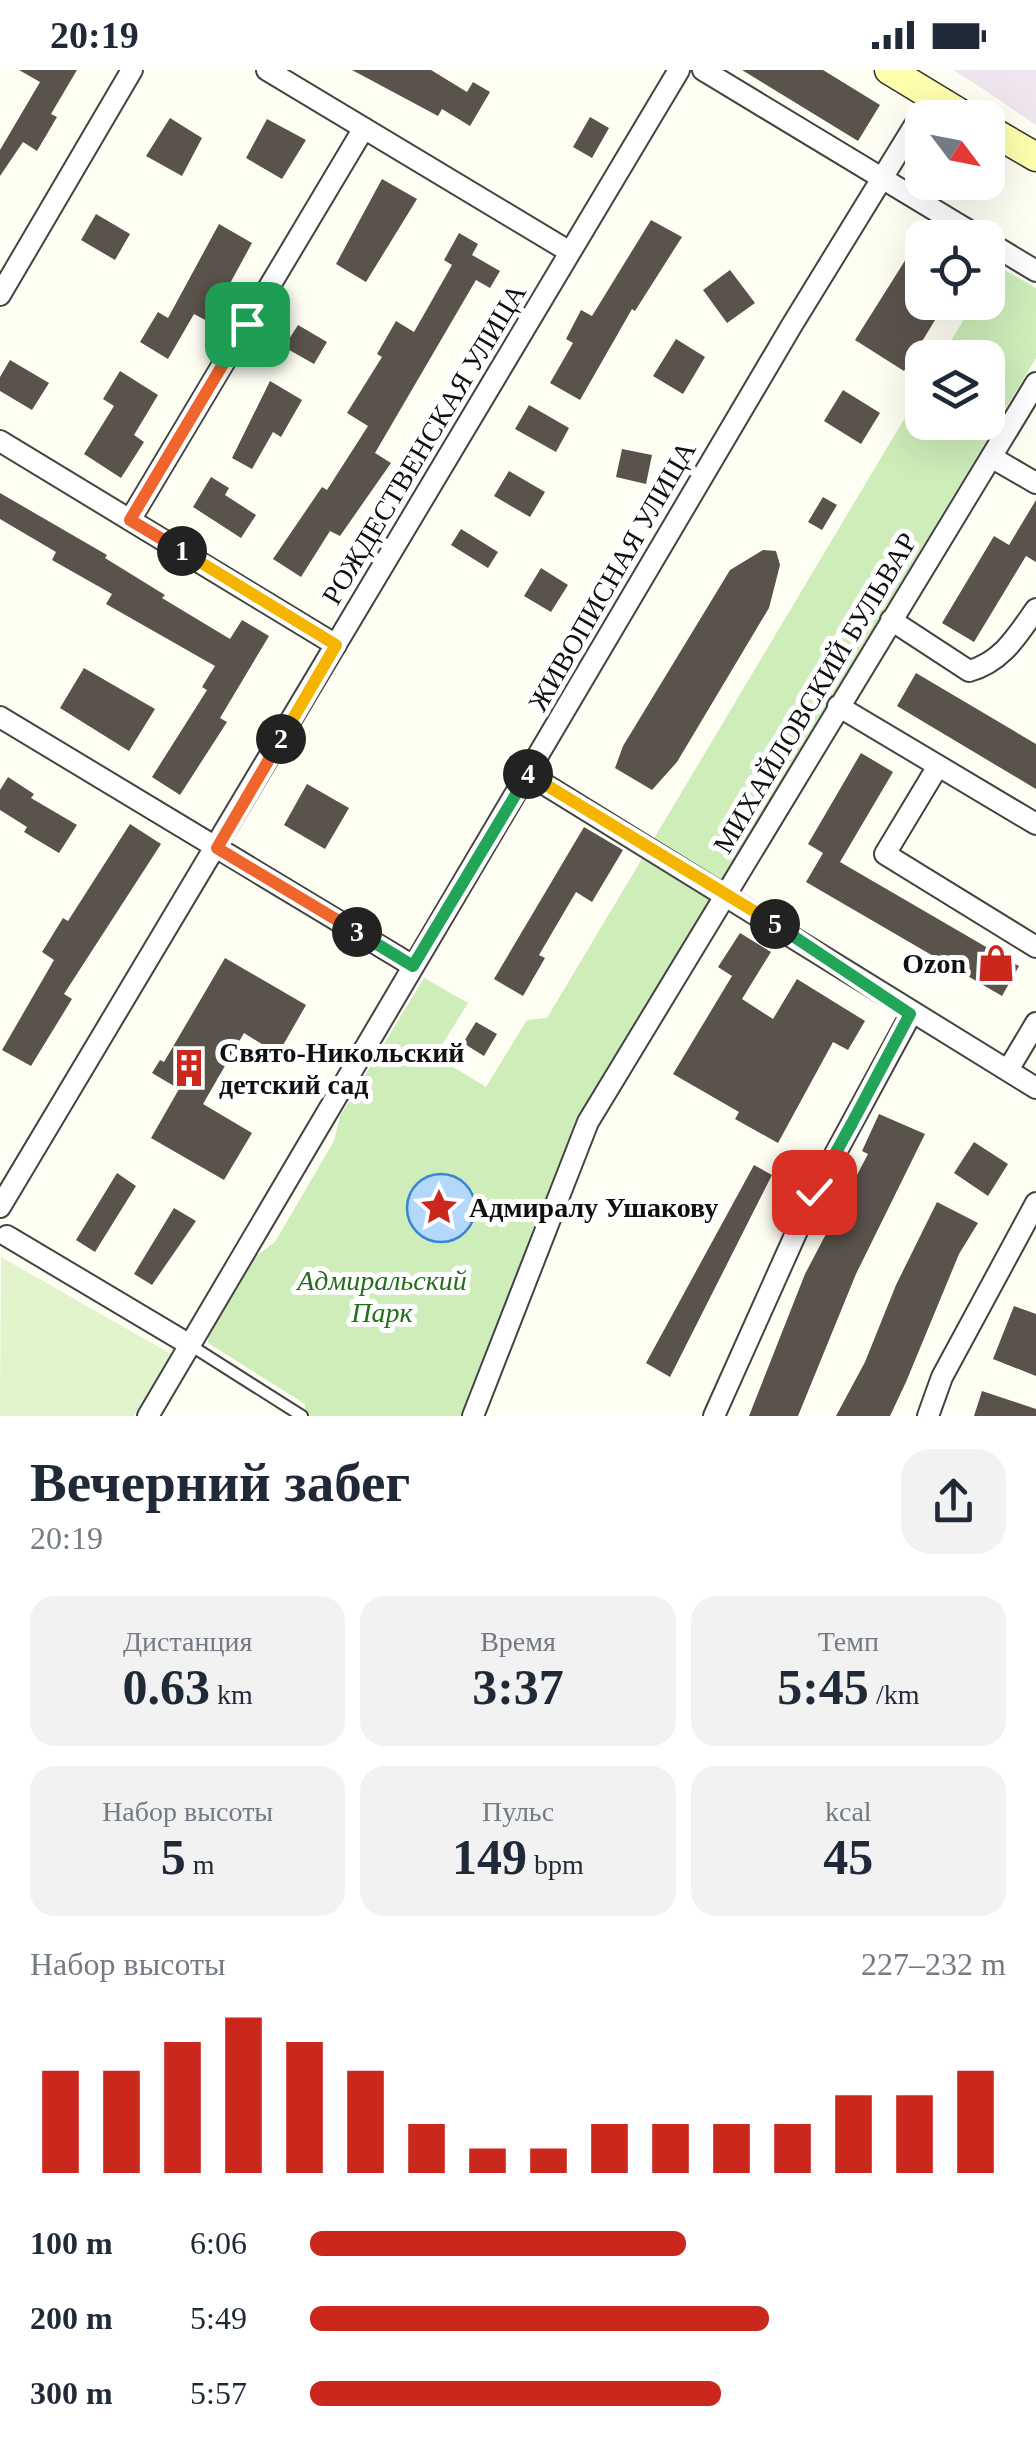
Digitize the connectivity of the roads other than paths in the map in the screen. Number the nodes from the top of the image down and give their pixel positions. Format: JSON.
{"nodes":[{"id":1,"x":132,"y":70,"type":"edge"},
{"id":2,"x":267,"y":70,"type":"edge"},
{"id":3,"x":679,"y":70,"type":"edge"},
{"id":4,"x":703,"y":70,"type":"edge"},
{"id":5,"x":889,"y":70,"type":"edge"},
{"id":6,"x":932,"y":96,"type":"junction"},
{"id":7,"x":939,"y":100,"type":"edge"},
{"id":8,"x":364,"y":128,"type":"junction"},
{"id":9,"x":1005,"y":139,"type":"edge"},
{"id":10,"x":1036,"y":158,"type":"edge"},
{"id":11,"x":884,"y":180,"type":"junction"},
{"id":12,"x":951,"y":220,"type":"edge"},
{"id":13,"x":570,"y":252,"type":"junction"},
{"id":14,"x":1005,"y":252,"type":"edge"},
{"id":15,"x":1036,"y":270,"type":"edge"},
{"id":16,"x":0,"y":295,"type":"edge"},
{"id":17,"x":1036,"y":383,"type":"edge"},
{"id":18,"x":0,"y":441,"type":"edge"},
{"id":19,"x":991,"y":457,"type":"junction"},
{"id":20,"x":1036,"y":483,"type":"edge"},
{"id":21,"x":130,"y":520,"type":"junction"},
{"id":22,"x":1036,"y":609,"type":"edge"},
{"id":23,"x":891,"y":620,"type":"junction"},
{"id":24,"x":336,"y":645,"type":"junction"},
{"id":25,"x":838,"y":706,"type":"junction"},
{"id":26,"x":0,"y":717,"type":"edge"},
{"id":27,"x":938,"y":766,"type":"junction"},
{"id":28,"x":528,"y":774,"type":"junction"},
{"id":29,"x":1036,"y":824,"type":"edge"},
{"id":30,"x":217,"y":848,"type":"junction"},
{"id":31,"x":726,"y":892,"type":"junction"},
{"id":32,"x":1036,"y":947,"type":"edge"},
{"id":33,"x":413,"y":966,"type":"junction"},
{"id":34,"x":910,"y":1014,"type":"junction"},
{"id":35,"x":1036,"y":1024,"type":"edge"},
{"id":36,"x":1008,"y":1070,"type":"junction"},
{"id":37,"x":1036,"y":1088,"type":"edge"},
{"id":38,"x":1036,"y":1203,"type":"edge"},
{"id":39,"x":0,"y":1207,"type":"edge"},
{"id":40,"x":7,"y":1236,"type":"dead end"},
{"id":41,"x":190,"y":1345,"type":"junction"},
{"id":42,"x":148,"y":1416,"type":"edge"},
{"id":43,"x":302,"y":1416,"type":"edge"},
{"id":44,"x":473,"y":1416,"type":"edge"},
{"id":45,"x":714,"y":1416,"type":"edge"},
{"id":46,"x":928,"y":1416,"type":"edge"}],
"edges":[{"from":1,"to":16,"type":"street"},
{"from":2,"to":8,"type":"street"},
{"from":3,"to":13,"type":"street","name":"РОЖДЕСТВЕНСКАЯ УЛИЦА"},
{"from":4,"to":11,"type":"street"},
{"from":5,"to":6,"type":"main road"},
{"from":6,"to":7,"type":"main road"},
{"from":6,"to":11,"type":"street","name":"ЖИВОПИСНАЯ УЛИЦА"},
{"from":8,"to":13,"type":"street"},
{"from":8,"to":21,"type":"street"},
{"from":9,"to":10,"type":"main road"},
{"from":11,"to":12,"type":"street"},
{"from":11,"to":28,"type":"street","name":"ЖИВОПИСНАЯ УЛИЦА"},
{"from":13,"to":24,"type":"street","name":"РОЖДЕСТВЕНСКАЯ УЛИЦА"},
{"from":14,"to":15,"type":"street"},
{"from":17,"to":19,"type":"street","name":"МИХАЙЛОВСКИЙ БУЛЬВАР"},
{"from":18,"to":21,"type":"street"},
{"from":19,"to":20,"type":"street"},
{"from":19,"to":23,"type":"street","name":"МИХАЙЛОВСКИЙ БУЛЬВАР"},
{"from":21,"to":24,"type":"street"},
{"from":22,"to":23,"type":"street"},
{"from":23,"to":25,"type":"street","name":"МИХАЙЛОВСКИЙ БУЛЬВАР"},
{"from":24,"to":30,"type":"street","name":"РОЖДЕСТВЕНСКАЯ УЛИЦА"},
{"from":25,"to":27,"type":"street"},
{"from":25,"to":31,"type":"street","name":"МИХАЙЛОВСКИЙ БУЛЬВАР"},
{"from":26,"to":30,"type":"street"},
{"from":27,"to":29,"type":"street"},
{"from":27,"to":32,"type":"street"},
{"from":28,"to":31,"type":"street"},
{"from":28,"to":33,"type":"street","name":"ЖИВОПИСНАЯ УЛИЦА"},
{"from":30,"to":33,"type":"street"},
{"from":30,"to":39,"type":"street","name":"РОЖДЕСТВЕНСКАЯ УЛИЦА"},
{"from":31,"to":34,"type":"street"},
{"from":31,"to":44,"type":"street","name":"МИХАЙЛОВСКИЙ БУЛЬВАР"},
{"from":33,"to":41,"type":"street","name":"ЖИВОПИСНАЯ УЛИЦА"},
{"from":34,"to":36,"type":"street"},
{"from":34,"to":45,"type":"street"},
{"from":35,"to":36,"type":"street"},
{"from":36,"to":37,"type":"street"},
{"from":38,"to":46,"type":"street"},
{"from":40,"to":41,"type":"street"},
{"from":41,"to":42,"type":"street","name":"ЖИВОПИСНАЯ УЛИЦА"},
{"from":41,"to":43,"type":"lane"}]}
